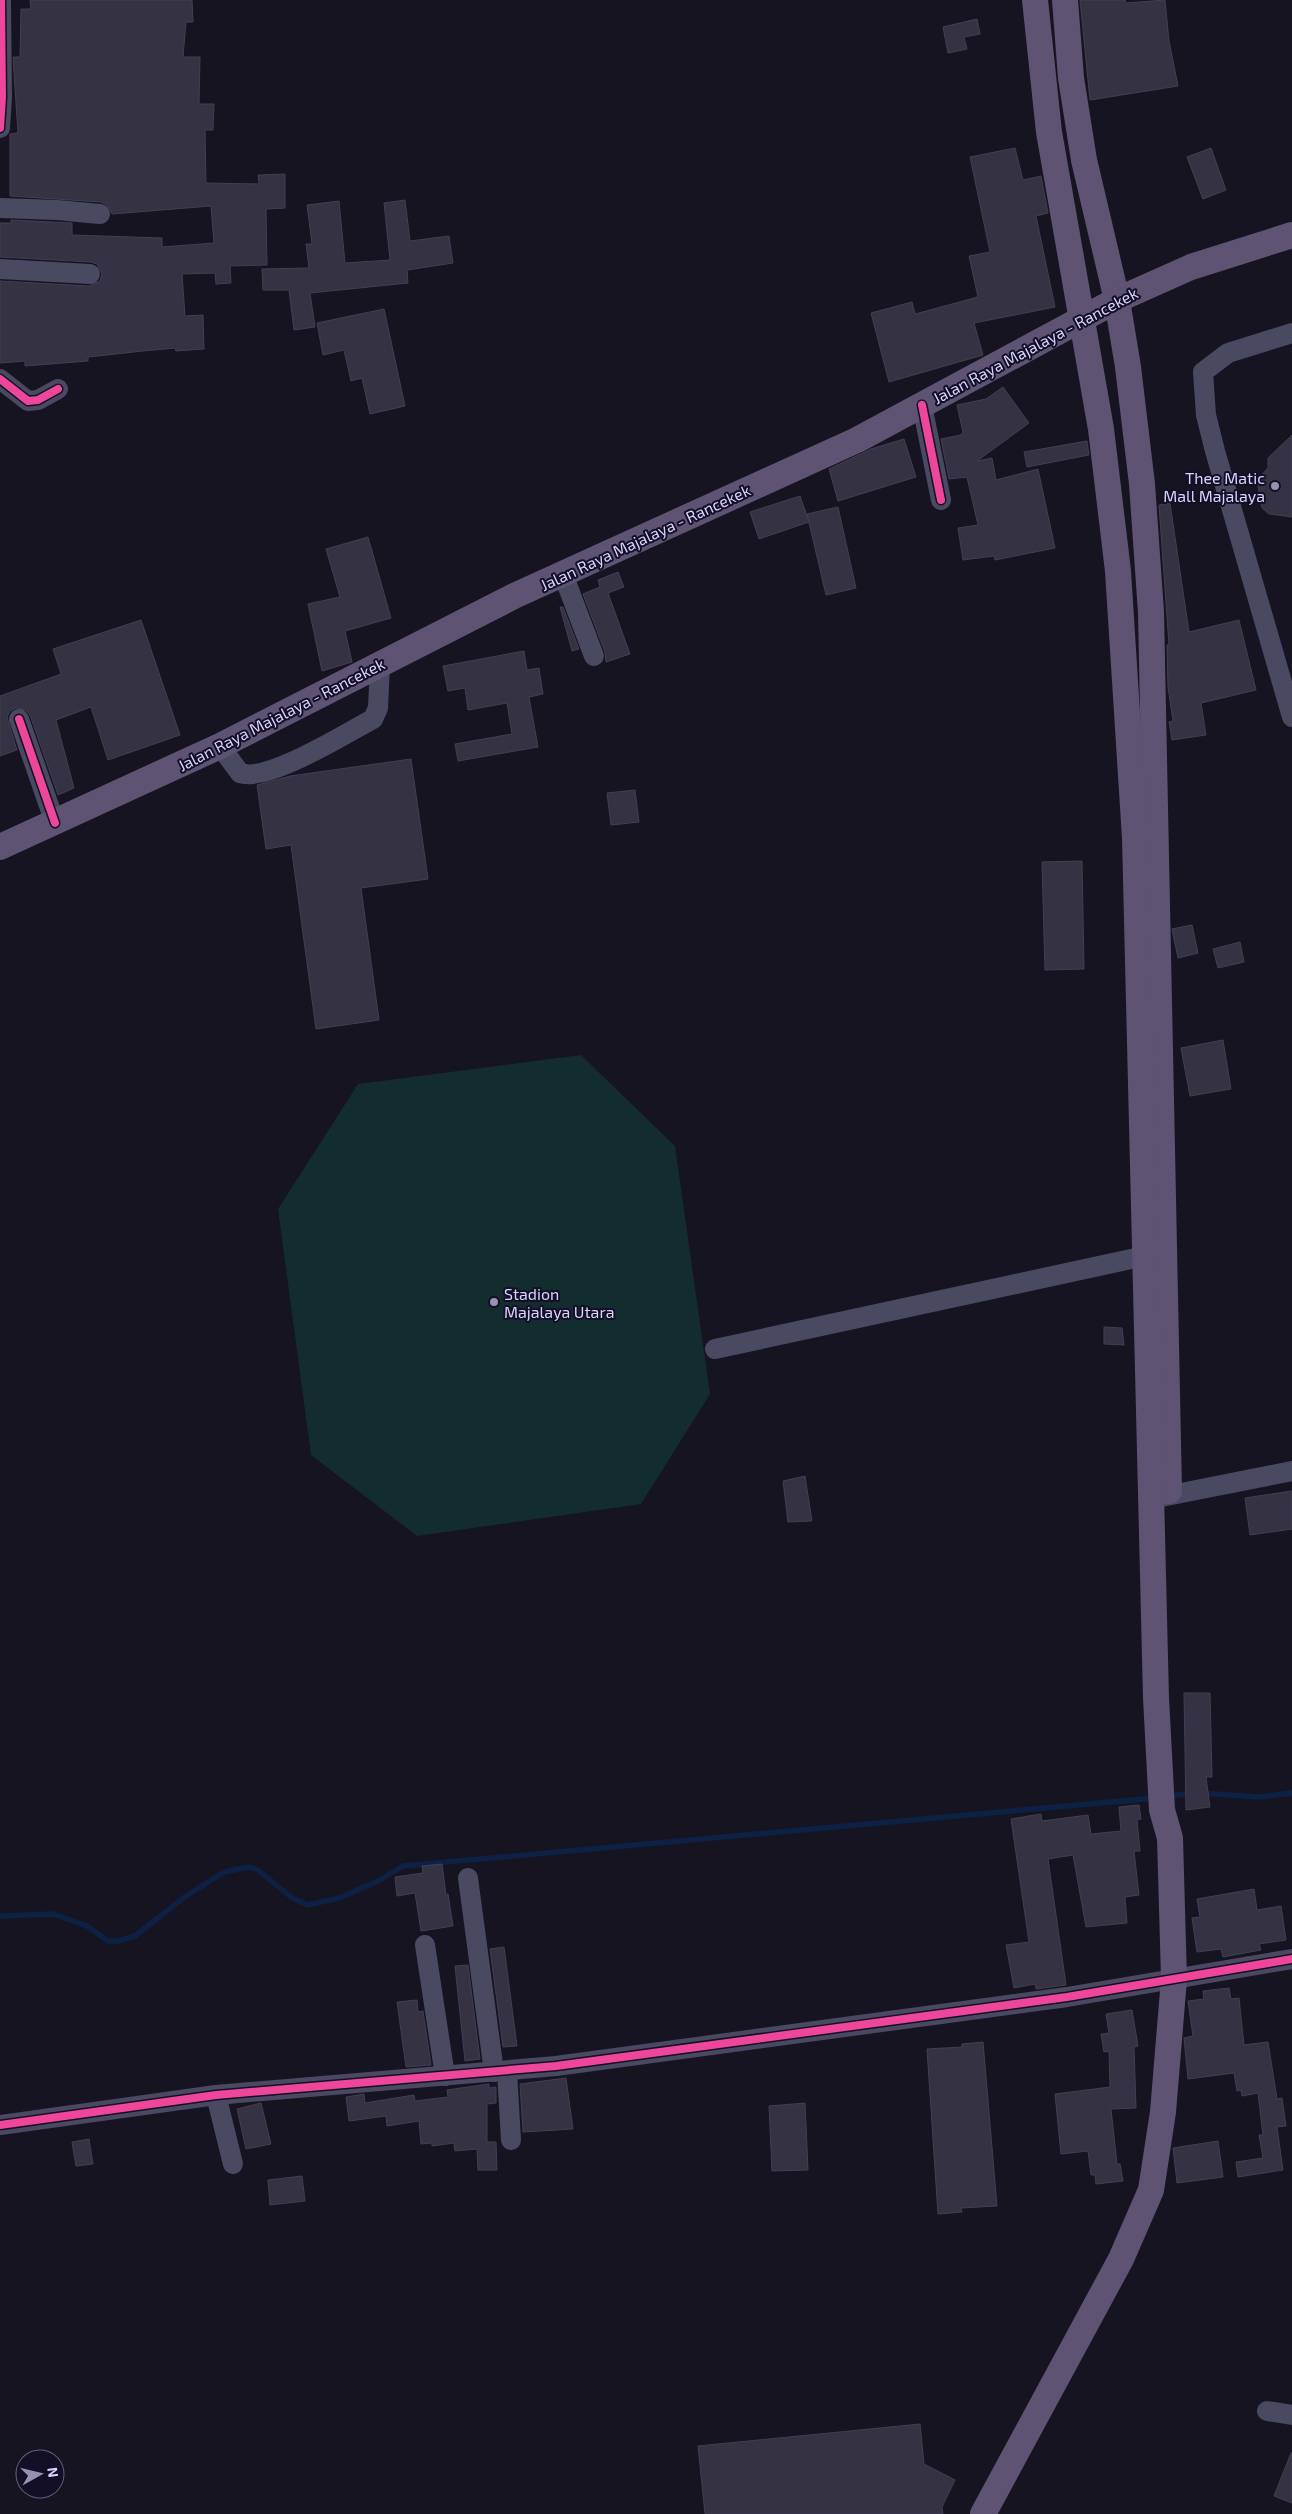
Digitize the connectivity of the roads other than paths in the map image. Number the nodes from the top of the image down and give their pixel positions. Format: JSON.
{"nodes":[{"id":1,"x":1,"y":0,"type":"edge"},
{"id":2,"x":1035,"y":0,"type":"edge"},
{"id":3,"x":1065,"y":0,"type":"edge"},
{"id":4,"x":0,"y":44,"type":"edge"},
{"id":5,"x":0,"y":128,"type":"edge"},
{"id":6,"x":0,"y":208,"type":"edge"},
{"id":7,"x":100,"y":214,"type":"dead end"},
{"id":8,"x":1292,"y":235,"type":"edge"},
{"id":9,"x":0,"y":269,"type":"edge"},
{"id":10,"x":90,"y":274,"type":"dead end"},
{"id":11,"x":1117,"y":300,"type":"junction"},
{"id":12,"x":1083,"y":319,"type":"junction"},
{"id":13,"x":1292,"y":333,"type":"edge"},
{"id":14,"x":0,"y":380,"type":"edge"},
{"id":15,"x":58,"y":389,"type":"dead end"},
{"id":16,"x":922,"y":405,"type":"junction"},
{"id":17,"x":941,"y":500,"type":"dead end"},
{"id":18,"x":564,"y":574,"type":"junction"},
{"id":19,"x":594,"y":656,"type":"dead end"},
{"id":20,"x":380,"y":664,"type":"junction"},
{"id":21,"x":1292,"y":716,"type":"edge"},
{"id":22,"x":18,"y":718,"type":"dead end"},
{"id":23,"x":220,"y":746,"type":"junction"},
{"id":24,"x":54,"y":823,"type":"junction"},
{"id":25,"x":0,"y":847,"type":"edge"},
{"id":26,"x":1145,"y":1256,"type":"junction"},
{"id":27,"x":715,"y":1349,"type":"dead end"},
{"id":28,"x":1292,"y":1471,"type":"edge"},
{"id":29,"x":1160,"y":1497,"type":"junction"},
{"id":30,"x":468,"y":1878,"type":"dead end"},
{"id":31,"x":425,"y":1945,"type":"dead end"},
{"id":32,"x":1292,"y":1960,"type":"edge"},
{"id":33,"x":1174,"y":1978,"type":"junction"},
{"id":34,"x":500,"y":2072,"type":"junction"},
{"id":35,"x":445,"y":2076,"type":"junction"},
{"id":36,"x":216,"y":2095,"type":"junction"},
{"id":37,"x":0,"y":2125,"type":"edge"},
{"id":38,"x":511,"y":2140,"type":"dead end"},
{"id":39,"x":233,"y":2164,"type":"dead end"},
{"id":40,"x":1267,"y":2411,"type":"dead end"},
{"id":41,"x":1292,"y":2415,"type":"edge"},
{"id":42,"x":983,"y":2514,"type":"edge"}],
"edges":[{"from":1,"to":4,"type":"street"},
{"from":2,"to":12,"type":"main road"},
{"from":3,"to":11,"type":"main road"},
{"from":4,"to":5,"type":"street"},
{"from":6,"to":7,"type":"street"},
{"from":8,"to":11,"type":"main road","name":"Jalan Raya Majalaya - Rancekek"},
{"from":9,"to":10,"type":"street"},
{"from":11,"to":12,"type":"main road","name":"Jalan Raya Majalaya - Rancekek"},
{"from":11,"to":29,"type":"main road"},
{"from":12,"to":16,"type":"main road","name":"Jalan Raya Majalaya - Rancekek"},
{"from":12,"to":26,"type":"main road"},
{"from":13,"to":21,"type":"street"},
{"from":14,"to":15,"type":"street"},
{"from":16,"to":17,"type":"street"},
{"from":16,"to":18,"type":"main road","name":"Jalan Raya Majalaya - Rancekek"},
{"from":18,"to":19,"type":"street"},
{"from":18,"to":20,"type":"main road","name":"Jalan Raya Majalaya - Rancekek"},
{"from":20,"to":23,"type":"main road","name":"Jalan Raya Majalaya - Rancekek"},
{"from":20,"to":23,"type":"street"},
{"from":22,"to":24,"type":"street"},
{"from":23,"to":24,"type":"main road","name":"Jalan Raya Majalaya - Rancekek"},
{"from":24,"to":25,"type":"main road","name":"Jalan Raya Majalaya - Rancekek"},
{"from":26,"to":27,"type":"street"},
{"from":26,"to":29,"type":"main road"},
{"from":28,"to":29,"type":"street"},
{"from":29,"to":33,"type":"main road"},
{"from":30,"to":34,"type":"street"},
{"from":31,"to":35,"type":"street"},
{"from":32,"to":33,"type":"street"},
{"from":33,"to":34,"type":"street"},
{"from":33,"to":42,"type":"main road"},
{"from":34,"to":35,"type":"street"},
{"from":34,"to":38,"type":"street"},
{"from":35,"to":36,"type":"street"},
{"from":36,"to":37,"type":"street"},
{"from":36,"to":39,"type":"street"},
{"from":40,"to":41,"type":"street"}]}
